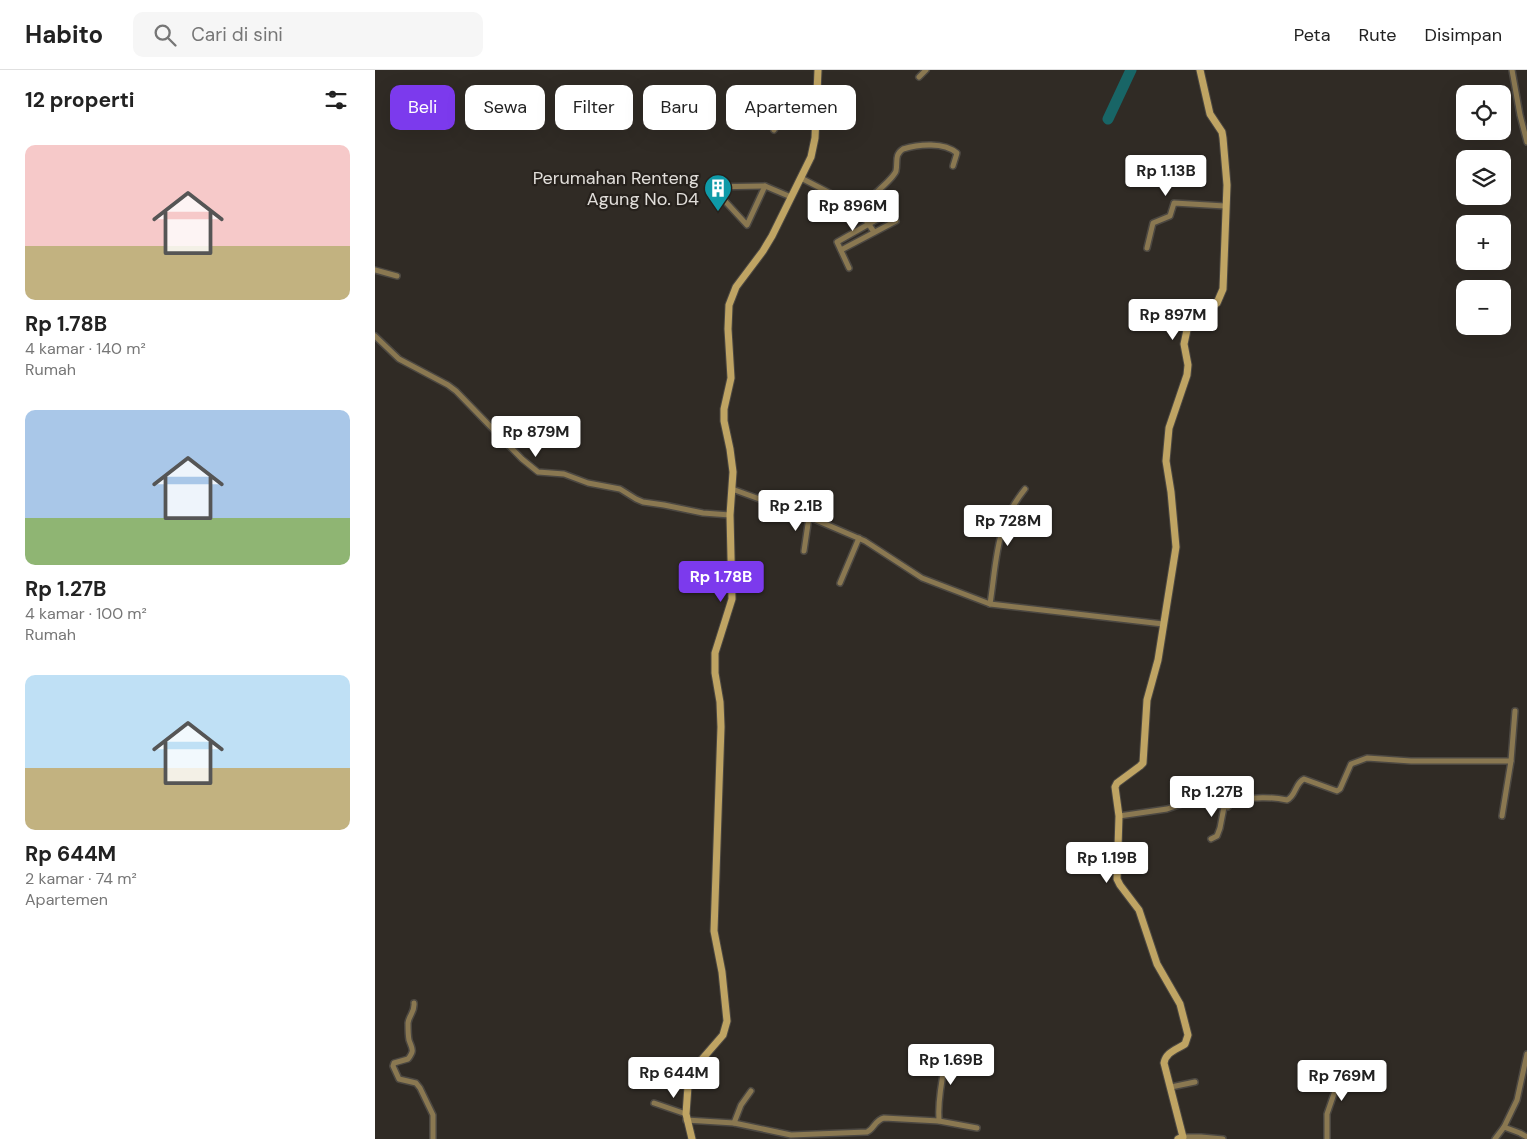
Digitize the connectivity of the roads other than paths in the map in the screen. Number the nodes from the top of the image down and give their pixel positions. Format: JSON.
{"nodes":[{"id":1,"x":818,"y":70,"type":"edge"},
{"id":2,"x":926,"y":70,"type":"edge"},
{"id":3,"x":1200,"y":70,"type":"edge"},
{"id":4,"x":1512,"y":70,"type":"edge"},
{"id":5,"x":919,"y":77,"type":"dead end"},
{"id":6,"x":818,"y":85,"type":"edge"},
{"id":7,"x":815,"y":130,"type":"edge"},
{"id":8,"x":1527,"y":142,"type":"edge"},
{"id":9,"x":953,"y":166,"type":"dead end"},
{"id":10,"x":801,"y":178,"type":"junction"},
{"id":11,"x":765,"y":186,"type":"junction"},
{"id":12,"x":709,"y":187,"type":"dead end"},
{"id":13,"x":719,"y":187,"type":"junction"},
{"id":14,"x":791,"y":197,"type":"junction"},
{"id":15,"x":1225,"y":206,"type":"junction"},
{"id":16,"x":857,"y":207,"type":"junction"},
{"id":17,"x":883,"y":216,"type":"dead end"},
{"id":18,"x":896,"y":221,"type":"dead end"},
{"id":19,"x":869,"y":224,"type":"junction"},
{"id":20,"x":875,"y":232,"type":"junction"},
{"id":21,"x":1147,"y":248,"type":"dead end"},
{"id":22,"x":841,"y":250,"type":"junction"},
{"id":23,"x":849,"y":268,"type":"dead end"},
{"id":24,"x":375,"y":270,"type":"edge"},
{"id":25,"x":397,"y":276,"type":"dead end"},
{"id":26,"x":375,"y":336,"type":"edge"},
{"id":27,"x":732,"y":489,"type":"junction"},
{"id":28,"x":1025,"y":489,"type":"dead end"},
{"id":29,"x":730,"y":515,"type":"junction"},
{"id":30,"x":809,"y":517,"type":"junction"},
{"id":31,"x":859,"y":538,"type":"junction"},
{"id":32,"x":804,"y":551,"type":"dead end"},
{"id":33,"x":839,"y":583,"type":"dead end"},
{"id":34,"x":990,"y":604,"type":"junction"},
{"id":35,"x":1163,"y":624,"type":"junction"},
{"id":36,"x":1515,"y":711,"type":"dead end"},
{"id":37,"x":1511,"y":761,"type":"junction"},
{"id":38,"x":1224,"y":806,"type":"junction"},
{"id":39,"x":1119,"y":816,"type":"junction"},
{"id":40,"x":1502,"y":816,"type":"dead end"},
{"id":41,"x":1211,"y":839,"type":"dead end"},
{"id":42,"x":414,"y":1003,"type":"dead end"},
{"id":43,"x":946,"y":1052,"type":"dead end"},
{"id":44,"x":1527,"y":1054,"type":"edge"},
{"id":45,"x":1361,"y":1064,"type":"dead end"},
{"id":46,"x":1195,"y":1082,"type":"dead end"},
{"id":47,"x":1171,"y":1087,"type":"junction"},
{"id":48,"x":751,"y":1091,"type":"dead end"},
{"id":49,"x":654,"y":1102,"type":"dead end"},
{"id":50,"x":686,"y":1117,"type":"junction"},
{"id":51,"x":939,"y":1121,"type":"junction"},
{"id":52,"x":734,"y":1123,"type":"junction"},
{"id":53,"x":1505,"y":1127,"type":"junction"},
{"id":54,"x":977,"y":1128,"type":"dead end"},
{"id":55,"x":869,"y":1131,"type":"junction"},
{"id":56,"x":1181,"y":1138,"type":"edge"},
{"id":57,"x":1527,"y":1138,"type":"edge"},
{"id":58,"x":433,"y":1139,"type":"edge"},
{"id":59,"x":692,"y":1139,"type":"edge"},
{"id":60,"x":869,"y":1139,"type":"edge"},
{"id":61,"x":1223,"y":1139,"type":"edge"},
{"id":62,"x":1327,"y":1139,"type":"edge"},
{"id":63,"x":1495,"y":1139,"type":"edge"}],
"edges":[{"from":1,"to":6,"type":"street"},
{"from":2,"to":5,"type":"street"},
{"from":3,"to":15,"type":"street"},
{"from":4,"to":8,"type":"street"},
{"from":7,"to":10,"type":"street"},
{"from":9,"to":16,"type":"street"},
{"from":10,"to":14,"type":"street"},
{"from":10,"to":16,"type":"street"},
{"from":11,"to":13,"type":"street"},
{"from":11,"to":13,"type":"street"},
{"from":11,"to":14,"type":"street"},
{"from":12,"to":13,"type":"street"},
{"from":14,"to":27,"type":"street"},
{"from":15,"to":21,"type":"street"},
{"from":15,"to":35,"type":"street"},
{"from":16,"to":19,"type":"street"},
{"from":17,"to":19,"type":"street"},
{"from":18,"to":20,"type":"street"},
{"from":19,"to":20,"type":"street"},
{"from":19,"to":22,"type":"street"},
{"from":20,"to":22,"type":"street"},
{"from":22,"to":23,"type":"street"},
{"from":24,"to":25,"type":"street"},
{"from":26,"to":29,"type":"street"},
{"from":27,"to":29,"type":"street"},
{"from":27,"to":30,"type":"street"},
{"from":28,"to":34,"type":"street"},
{"from":29,"to":50,"type":"street"},
{"from":30,"to":31,"type":"street"},
{"from":30,"to":32,"type":"street"},
{"from":31,"to":33,"type":"street"},
{"from":31,"to":34,"type":"street"},
{"from":34,"to":35,"type":"street"},
{"from":35,"to":39,"type":"street"},
{"from":36,"to":37,"type":"street"},
{"from":37,"to":38,"type":"street"},
{"from":37,"to":40,"type":"street"},
{"from":38,"to":39,"type":"street"},
{"from":38,"to":41,"type":"street"},
{"from":39,"to":47,"type":"street"},
{"from":42,"to":58,"type":"street"},
{"from":43,"to":51,"type":"street"},
{"from":44,"to":53,"type":"street"},
{"from":45,"to":62,"type":"street"},
{"from":46,"to":47,"type":"street"},
{"from":47,"to":56,"type":"street"},
{"from":48,"to":52,"type":"street"},
{"from":49,"to":50,"type":"street"},
{"from":50,"to":52,"type":"street"},
{"from":50,"to":59,"type":"street"},
{"from":51,"to":54,"type":"street"},
{"from":51,"to":55,"type":"street"},
{"from":52,"to":55,"type":"street"},
{"from":53,"to":57,"type":"street"},
{"from":53,"to":63,"type":"street"},
{"from":55,"to":60,"type":"street"},
{"from":56,"to":61,"type":"street"}]}
